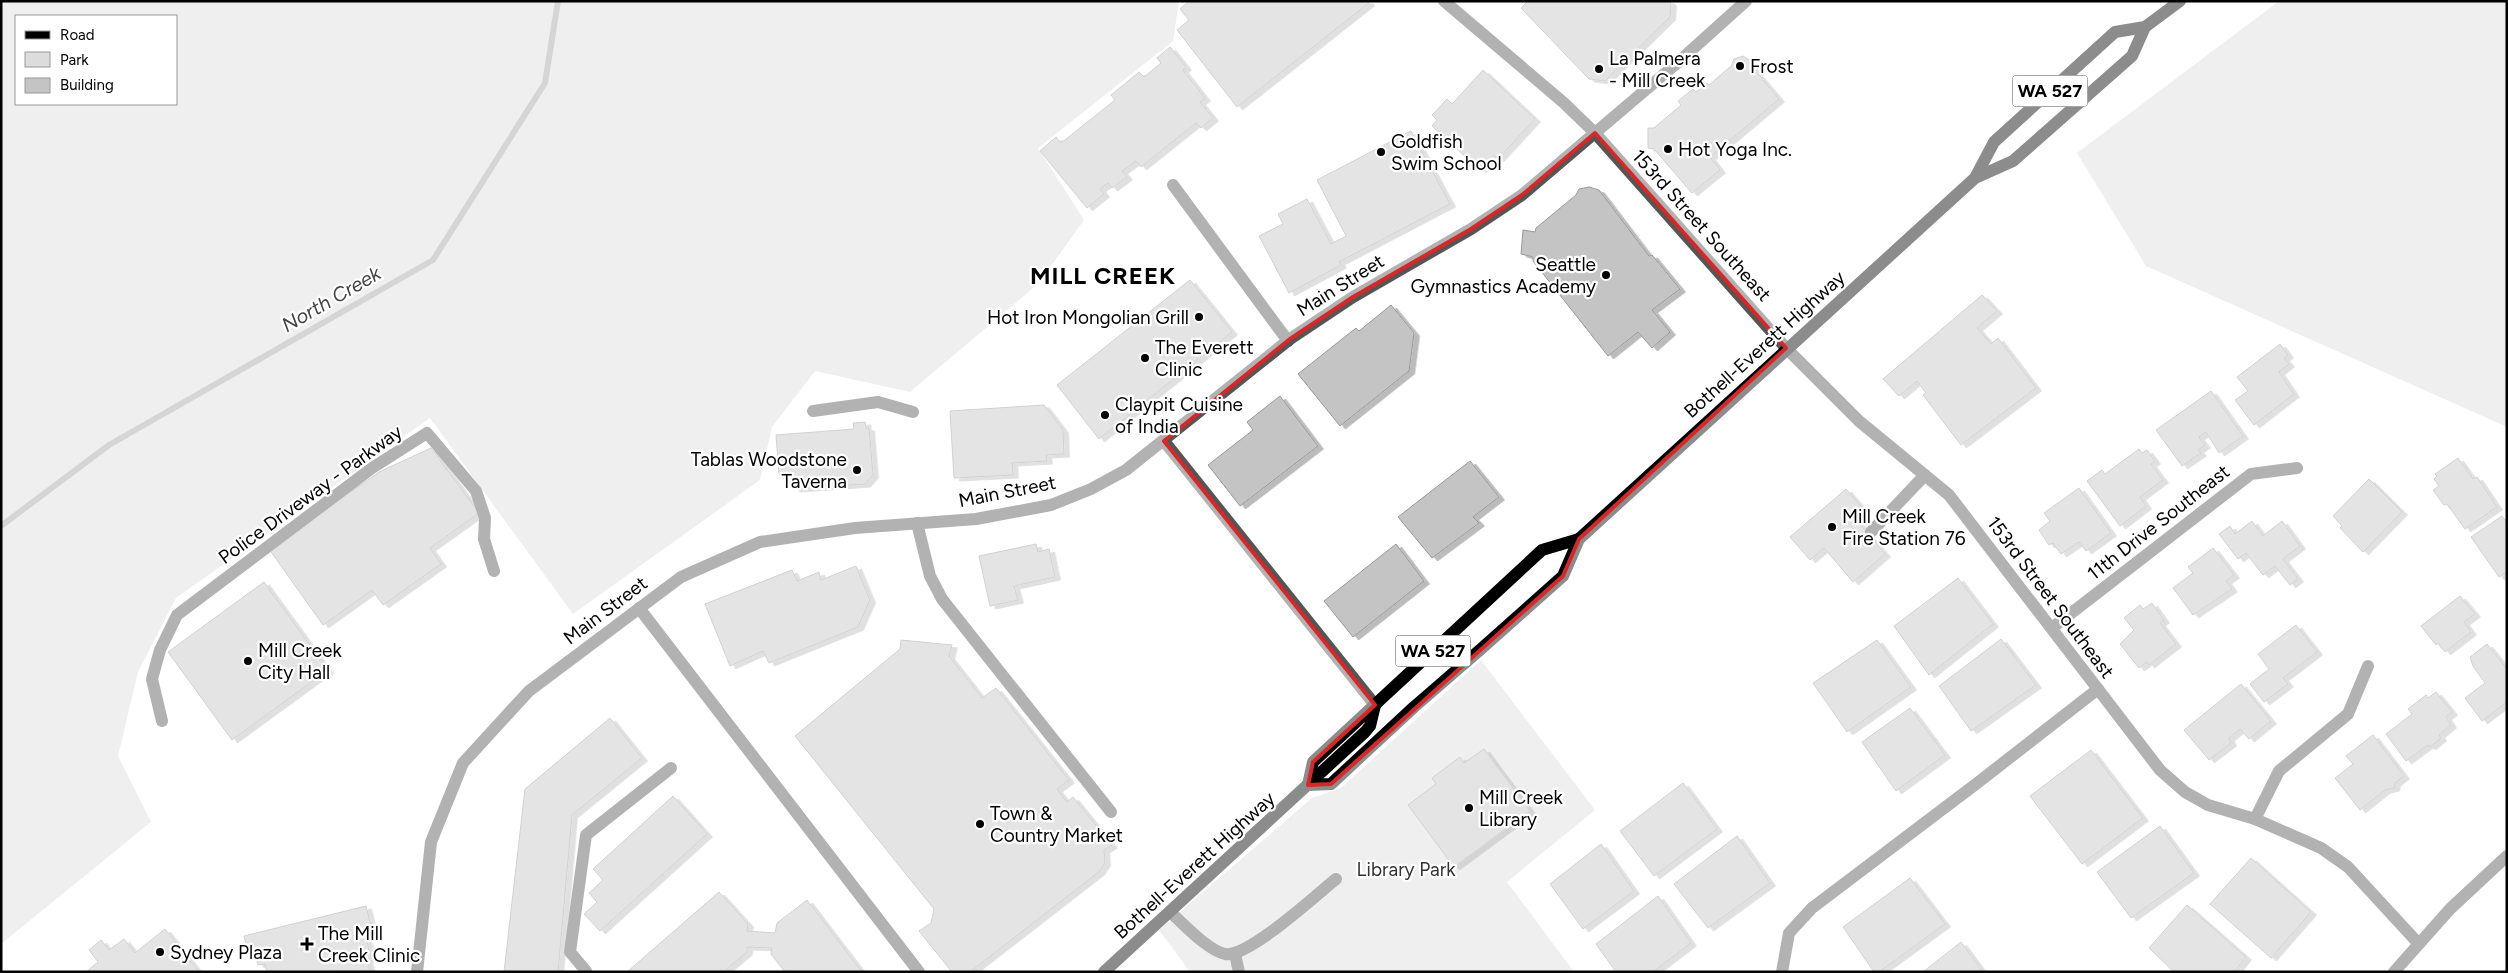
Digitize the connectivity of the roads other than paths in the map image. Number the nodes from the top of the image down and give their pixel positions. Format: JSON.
{"nodes":[{"id":1,"x":1444,"y":1,"type":"edge"},
{"id":2,"x":1746,"y":1,"type":"edge"},
{"id":3,"x":2180,"y":1,"type":"edge"},
{"id":4,"x":2145,"y":27,"type":"junction"},
{"id":5,"x":1595,"y":133,"type":"junction"},
{"id":6,"x":1975,"y":178,"type":"junction"},
{"id":7,"x":1172,"y":185,"type":"dead end"},
{"id":8,"x":1288,"y":341,"type":"junction"},
{"id":9,"x":1786,"y":348,"type":"junction"},
{"id":10,"x":813,"y":411,"type":"dead end"},
{"id":11,"x":913,"y":412,"type":"dead end"},
{"id":12,"x":1164,"y":441,"type":"junction"},
{"id":13,"x":2296,"y":468,"type":"dead end"},
{"id":14,"x":1925,"y":475,"type":"junction"},
{"id":15,"x":917,"y":523,"type":"junction"},
{"id":16,"x":1871,"y":532,"type":"dead end"},
{"id":17,"x":1579,"y":539,"type":"junction"},
{"id":18,"x":494,"y":571,"type":"dead end"},
{"id":19,"x":639,"y":608,"type":"junction"},
{"id":20,"x":2052,"y":628,"type":"junction"},
{"id":21,"x":2368,"y":666,"type":"dead end"},
{"id":22,"x":2098,"y":689,"type":"junction"},
{"id":23,"x":1375,"y":705,"type":"junction"},
{"id":24,"x":162,"y":721,"type":"dead end"},
{"id":25,"x":671,"y":768,"type":"dead end"},
{"id":26,"x":1308,"y":786,"type":"junction"},
{"id":27,"x":1111,"y":812,"type":"dead end"},
{"id":28,"x":2255,"y":819,"type":"junction"},
{"id":29,"x":2507,"y":856,"type":"edge"},
{"id":30,"x":1336,"y":879,"type":"dead end"},
{"id":31,"x":1170,"y":912,"type":"junction"},
{"id":32,"x":2418,"y":943,"type":"junction"},
{"id":33,"x":1235,"y":954,"type":"junction"},
{"id":34,"x":586,"y":971,"type":"edge"},
{"id":35,"x":417,"y":972,"type":"edge"},
{"id":36,"x":919,"y":972,"type":"edge"},
{"id":37,"x":1104,"y":972,"type":"edge"},
{"id":38,"x":1239,"y":972,"type":"edge"},
{"id":39,"x":1782,"y":972,"type":"edge"},
{"id":40,"x":2394,"y":972,"type":"edge"}],
"edges":[{"from":1,"to":5,"type":"street","name":"153rd Street Southeast"},
{"from":2,"to":5,"type":"street","name":"Main Street"},
{"from":3,"to":4,"type":"main road","name":"Bothell-Everett Highway","number":"WA 527"},
{"from":4,"to":6,"type":"main road","name":"Bothell-Everett Highway","number":"WA 527"},
{"from":4,"to":6,"type":"main road","name":"Bothell-Everett Highway","number":"WA 527"},
{"from":5,"to":8,"type":"street","name":"Main Street"},
{"from":5,"to":9,"type":"street","name":"153rd Street Southeast"},
{"from":6,"to":9,"type":"main road","name":"Bothell-Everett Highway","number":"WA 527"},
{"from":7,"to":8,"type":"street"},
{"from":8,"to":12,"type":"street","name":"Main Street"},
{"from":9,"to":14,"type":"street","name":"153rd Street Southeast"},
{"from":9,"to":17,"type":"main road","name":"Bothell-Everett Highway","number":"WA 527"},
{"from":10,"to":11,"type":"street"},
{"from":12,"to":15,"type":"street","name":"Main Street"},
{"from":12,"to":23,"type":"street"},
{"from":13,"to":20,"type":"street","name":"11th Drive Southeast"},
{"from":14,"to":16,"type":"street"},
{"from":14,"to":20,"type":"street","name":"153rd Street Southeast"},
{"from":15,"to":19,"type":"street","name":"Main Street"},
{"from":15,"to":27,"type":"street"},
{"from":17,"to":23,"type":"main road","name":"Bothell-Everett Highway","number":"WA 527"},
{"from":17,"to":26,"type":"main road","name":"Bothell-Everett Highway","number":"WA 527"},
{"from":18,"to":24,"type":"street","name":"Police Driveway - Parkway"},
{"from":19,"to":35,"type":"street","name":"Main Street"},
{"from":19,"to":36,"type":"street"},
{"from":20,"to":22,"type":"street","name":"153rd Street Southeast"},
{"from":21,"to":28,"type":"street"},
{"from":22,"to":28,"type":"street","name":"153rd Street Southeast"},
{"from":22,"to":39,"type":"street"},
{"from":23,"to":26,"type":"main road","name":"Bothell-Everett Highway","number":"WA 527"},
{"from":25,"to":34,"type":"street"},
{"from":26,"to":31,"type":"main road","name":"Bothell-Everett Highway"},
{"from":28,"to":32,"type":"street","name":"153rd Street Southeast"},
{"from":29,"to":32,"type":"street"},
{"from":30,"to":33,"type":"street"},
{"from":31,"to":33,"type":"street"},
{"from":31,"to":37,"type":"main road","name":"Bothell-Everett Highway"},
{"from":32,"to":40,"type":"street"},
{"from":33,"to":38,"type":"street"}]}
